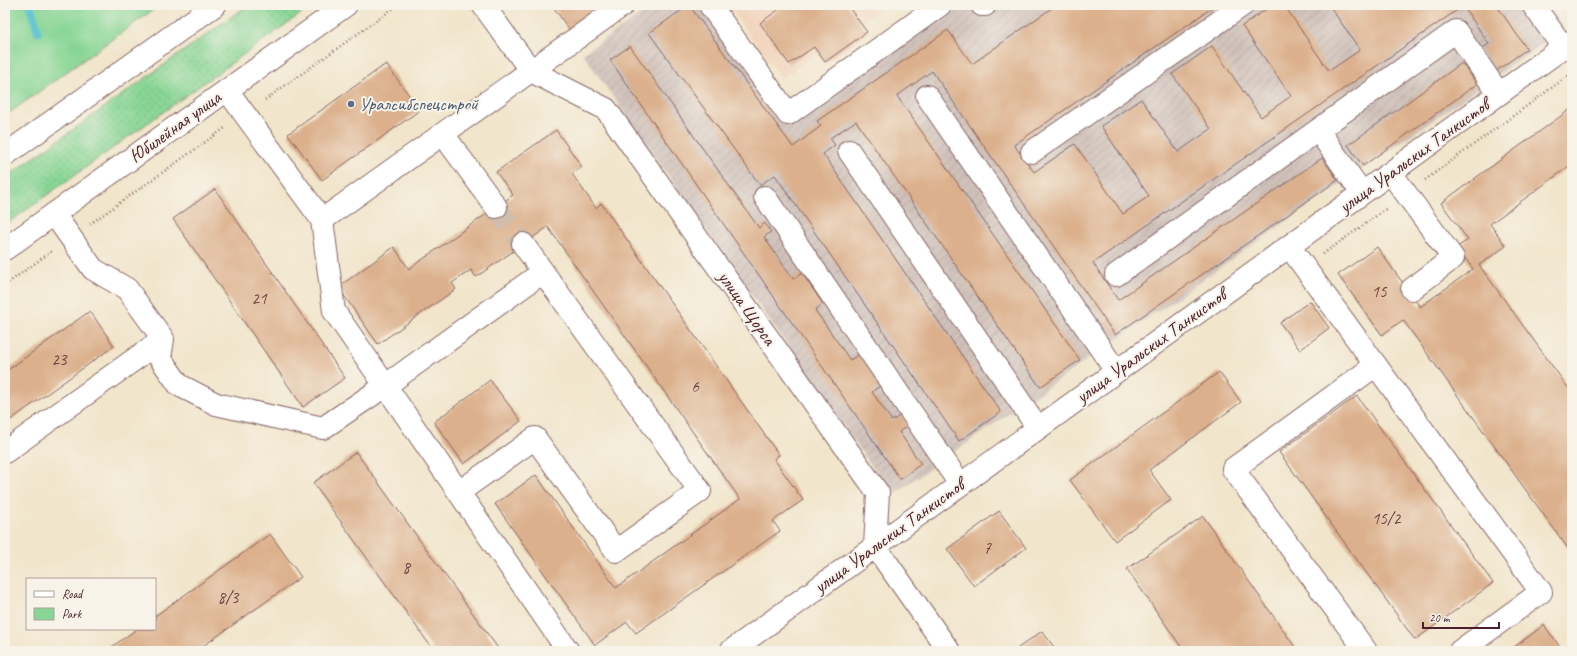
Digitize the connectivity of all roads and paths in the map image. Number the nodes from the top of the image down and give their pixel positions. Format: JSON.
{"nodes":[{"id":1,"x":215,"y":5,"type":"edge"},
{"id":2,"x":346,"y":5,"type":"edge"},
{"id":3,"x":398,"y":5,"type":"edge"},
{"id":4,"x":484,"y":5,"type":"edge"},
{"id":5,"x":623,"y":5,"type":"edge"},
{"id":6,"x":710,"y":5,"type":"edge"},
{"id":7,"x":940,"y":5,"type":"edge"},
{"id":8,"x":1243,"y":5,"type":"edge"},
{"id":9,"x":1533,"y":5,"type":"edge"},
{"id":10,"x":1568,"y":44,"type":"edge"},
{"id":11,"x":531,"y":71,"type":"junction"},
{"id":12,"x":227,"y":90,"type":"junction"},
{"id":13,"x":1499,"y":94,"type":"junction"},
{"id":14,"x":927,"y":96,"type":"dead end"},
{"id":15,"x":245,"y":114,"type":"junction"},
{"id":16,"x":1318,"y":130,"type":"junction"},
{"id":17,"x":443,"y":134,"type":"junction"},
{"id":18,"x":849,"y":152,"type":"dead end"},
{"id":19,"x":1032,"y":152,"type":"dead end"},
{"id":20,"x":5,"y":155,"type":"edge"},
{"id":21,"x":1391,"y":173,"type":"junction"},
{"id":22,"x":1362,"y":193,"type":"junction"},
{"id":23,"x":765,"y":197,"type":"dead end"},
{"id":24,"x":496,"y":207,"type":"tunnel mouth"},
{"id":25,"x":54,"y":214,"type":"junction"},
{"id":26,"x":322,"y":220,"type":"junction"},
{"id":27,"x":71,"y":238,"type":"junction"},
{"id":28,"x":523,"y":244,"type":"tunnel mouth"},
{"id":29,"x":1289,"y":246,"type":"junction"},
{"id":30,"x":5,"y":249,"type":"edge"},
{"id":31,"x":543,"y":272,"type":"junction"},
{"id":32,"x":1116,"y":275,"type":"dead end"},
{"id":33,"x":5,"y":285,"type":"edge"},
{"id":34,"x":1412,"y":288,"type":"dead end"},
{"id":35,"x":163,"y":339,"type":"junction"},
{"id":36,"x":1376,"y":365,"type":"junction"},
{"id":37,"x":1116,"y":371,"type":"junction"},
{"id":38,"x":385,"y":386,"type":"junction"},
{"id":39,"x":1038,"y":428,"type":"junction"},
{"id":40,"x":5,"y":452,"type":"edge"},
{"id":41,"x":960,"y":484,"type":"junction"},
{"id":42,"x":459,"y":492,"type":"junction"},
{"id":43,"x":875,"y":546,"type":"junction"},
{"id":44,"x":568,"y":651,"type":"edge"},
{"id":45,"x":730,"y":651,"type":"edge"},
{"id":46,"x":949,"y":651,"type":"edge"},
{"id":47,"x":1366,"y":651,"type":"edge"},
{"id":48,"x":1460,"y":651,"type":"edge"}],
"edges":[{"from":1,"to":20,"type":"street"},
{"from":2,"to":12,"type":"street","name":"Юбилейная улица"},
{"from":3,"to":15,"type":"path"},
{"from":4,"to":11,"type":"street","name":"улица Щорса"},
{"from":5,"to":11,"type":"street"},
{"from":6,"to":7,"type":"street"},
{"from":8,"to":19,"type":"street"},
{"from":9,"to":10,"type":"street"},
{"from":10,"to":13,"type":"street","name":"улица Уральских Танкистов"},
{"from":11,"to":17,"type":"street"},
{"from":11,"to":43,"type":"street","name":"улица Щорса"},
{"from":12,"to":15,"type":"street"},
{"from":12,"to":25,"type":"street","name":"Юбилейная улица"},
{"from":13,"to":16,"type":"street"},
{"from":13,"to":21,"type":"street","name":"улица Уральских Танкистов"},
{"from":14,"to":37,"type":"street"},
{"from":15,"to":26,"type":"street"},
{"from":15,"to":27,"type":"path"},
{"from":16,"to":22,"type":"street"},
{"from":16,"to":32,"type":"street"},
{"from":17,"to":24,"type":"street"},
{"from":17,"to":26,"type":"street"},
{"from":18,"to":39,"type":"street"},
{"from":21,"to":22,"type":"street","name":"улица Уральских Танкистов"},
{"from":21,"to":34,"type":"street"},
{"from":22,"to":29,"type":"street","name":"улица Уральских Танкистов"},
{"from":23,"to":41,"type":"street"},
{"from":25,"to":27,"type":"street"},
{"from":25,"to":30,"type":"street","name":"Юбилейная улица"},
{"from":26,"to":38,"type":"street"},
{"from":27,"to":33,"type":"path"},
{"from":27,"to":35,"type":"street"},
{"from":28,"to":31,"type":"street"},
{"from":29,"to":36,"type":"street"},
{"from":29,"to":37,"type":"street","name":"улица Уральских Танкистов"},
{"from":31,"to":38,"type":"street"},
{"from":31,"to":42,"type":"street"},
{"from":35,"to":38,"type":"street"},
{"from":35,"to":40,"type":"street"},
{"from":36,"to":47,"type":"street"},
{"from":36,"to":48,"type":"street"},
{"from":37,"to":39,"type":"street","name":"улица Уральских Танкистов"},
{"from":38,"to":42,"type":"street"},
{"from":39,"to":41,"type":"street","name":"улица Уральских Танкистов"},
{"from":41,"to":43,"type":"street","name":"улица Уральских Танкистов"},
{"from":42,"to":44,"type":"street"},
{"from":43,"to":45,"type":"street","name":"улица Уральских Танкистов"},
{"from":43,"to":46,"type":"street"}]}
